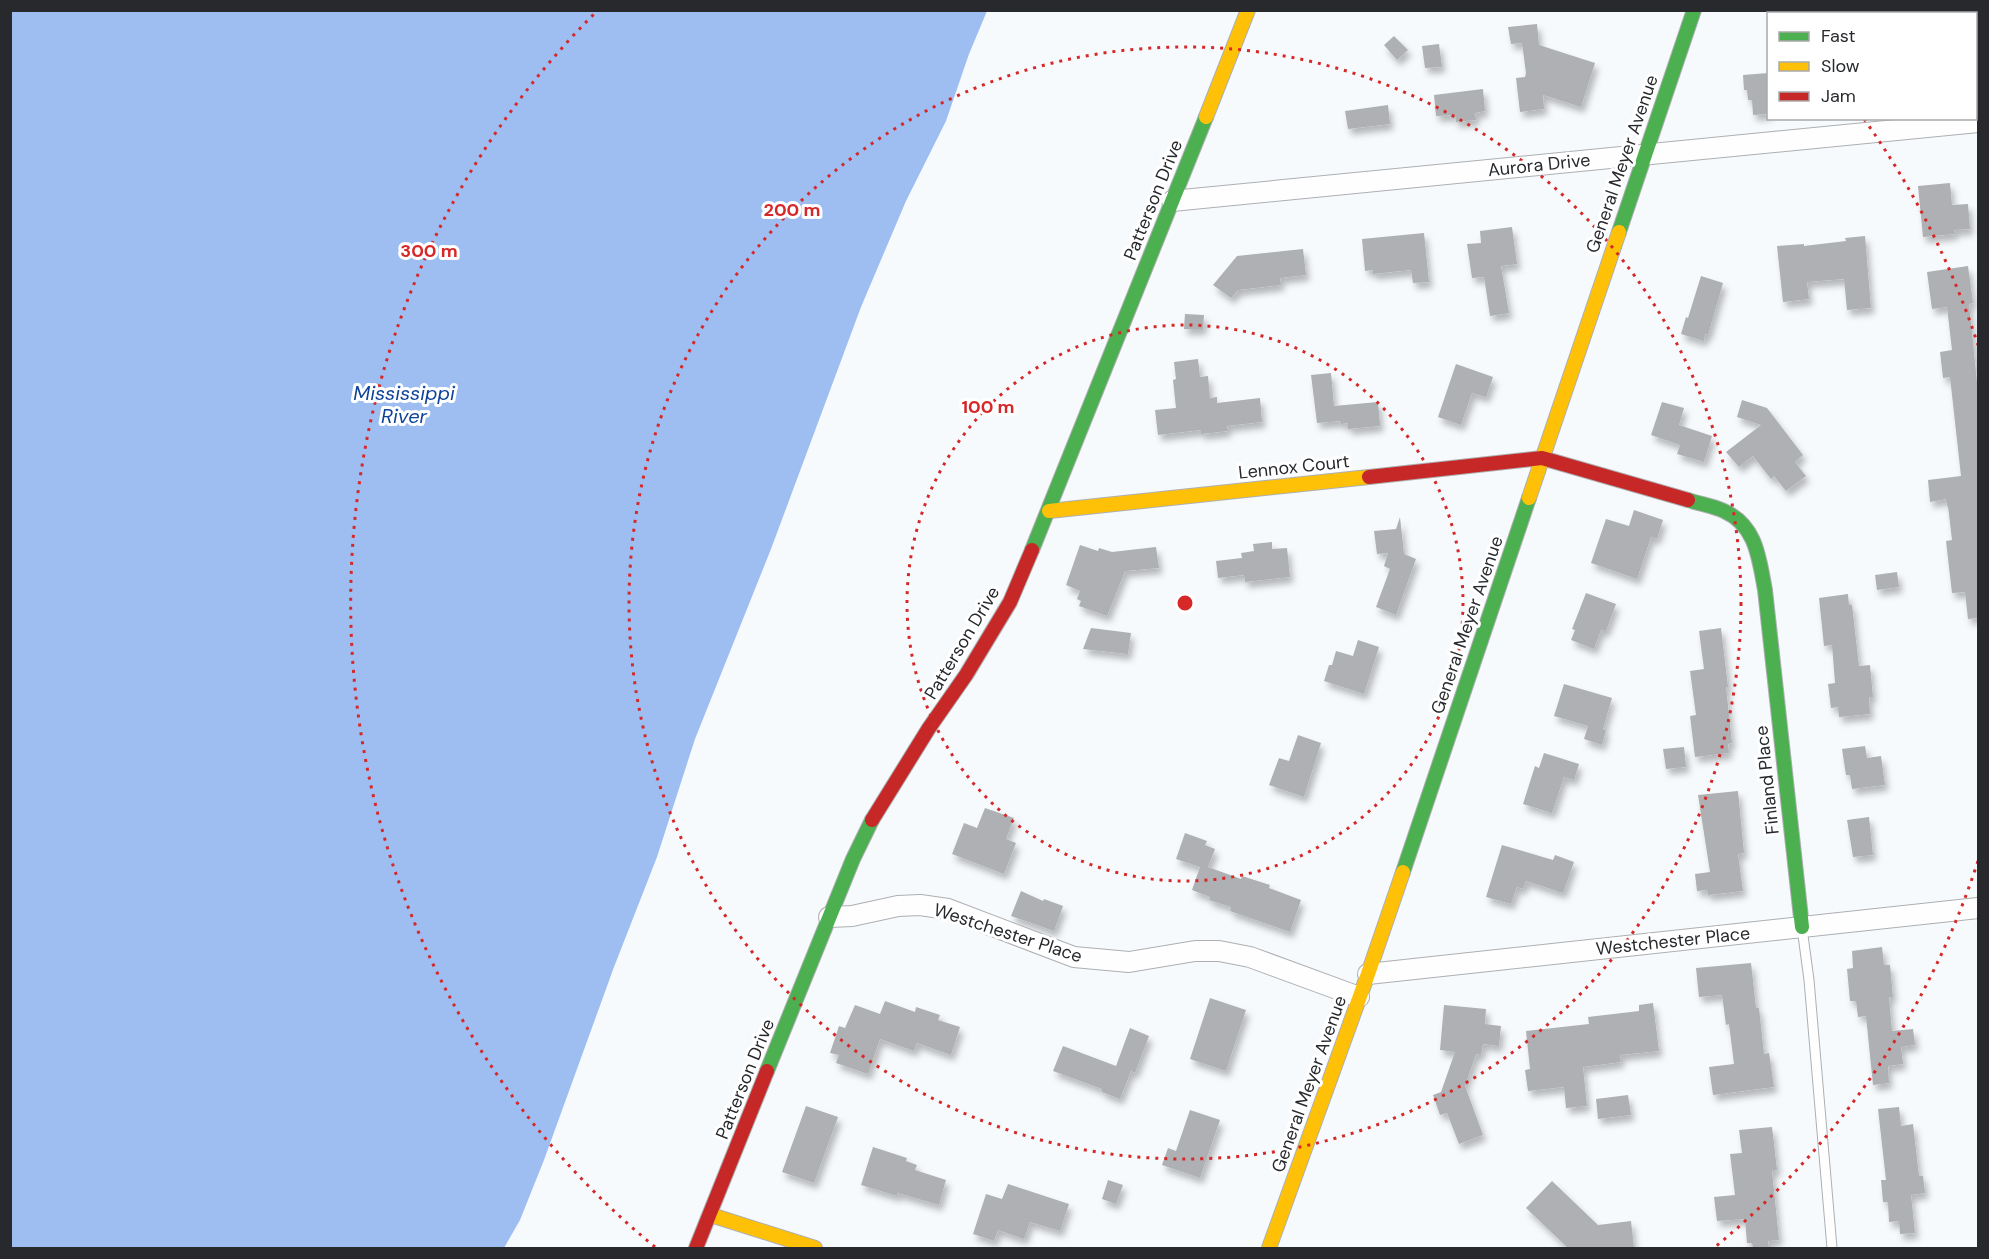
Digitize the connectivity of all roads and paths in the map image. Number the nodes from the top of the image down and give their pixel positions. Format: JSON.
{"nodes":[{"id":1,"x":1248,"y":10,"type":"edge"},
{"id":2,"x":1694,"y":10,"type":"edge"},
{"id":3,"x":1978,"y":122,"type":"edge"},
{"id":4,"x":1644,"y":155,"type":"junction"},
{"id":5,"x":1172,"y":201,"type":"junction"},
{"id":6,"x":1542,"y":458,"type":"junction"},
{"id":7,"x":1049,"y":511,"type":"junction"},
{"id":8,"x":1978,"y":908,"type":"edge"},
{"id":9,"x":829,"y":917,"type":"junction"},
{"id":10,"x":1802,"y":927,"type":"junction"},
{"id":11,"x":1368,"y":974,"type":"junction"},
{"id":12,"x":1359,"y":997,"type":"junction"},
{"id":13,"x":711,"y":1215,"type":"junction"},
{"id":14,"x":696,"y":1248,"type":"edge"},
{"id":15,"x":815,"y":1248,"type":"edge"},
{"id":16,"x":1269,"y":1248,"type":"edge"},
{"id":17,"x":1832,"y":1248,"type":"edge"}],
"edges":[{"from":1,"to":5,"type":"street","name":"Patterson Drive"},
{"from":2,"to":4,"type":"street","name":"General Meyer Avenue"},
{"from":3,"to":4,"type":"street","name":"Aurora Drive"},
{"from":4,"to":5,"type":"street","name":"Aurora Drive"},
{"from":4,"to":6,"type":"street","name":"General Meyer Avenue"},
{"from":5,"to":7,"type":"street","name":"Patterson Drive"},
{"from":6,"to":7,"type":"street","name":"Lennox Court"},
{"from":6,"to":10,"type":"street","name":"Finland Place"},
{"from":6,"to":11,"type":"street","name":"General Meyer Avenue"},
{"from":7,"to":9,"type":"street","name":"Patterson Drive"},
{"from":8,"to":10,"type":"street","name":"Westchester Place"},
{"from":9,"to":12,"type":"street","name":"Westchester Place"},
{"from":9,"to":13,"type":"street","name":"Patterson Drive"},
{"from":10,"to":11,"type":"street","name":"Westchester Place"},
{"from":10,"to":17,"type":"lane","name":"Finland Place"},
{"from":11,"to":12,"type":"street","name":"General Meyer Avenue"},
{"from":12,"to":16,"type":"street","name":"General Meyer Avenue"},
{"from":13,"to":14,"type":"street","name":"Patterson Drive"},
{"from":13,"to":15,"type":"street"}]}
